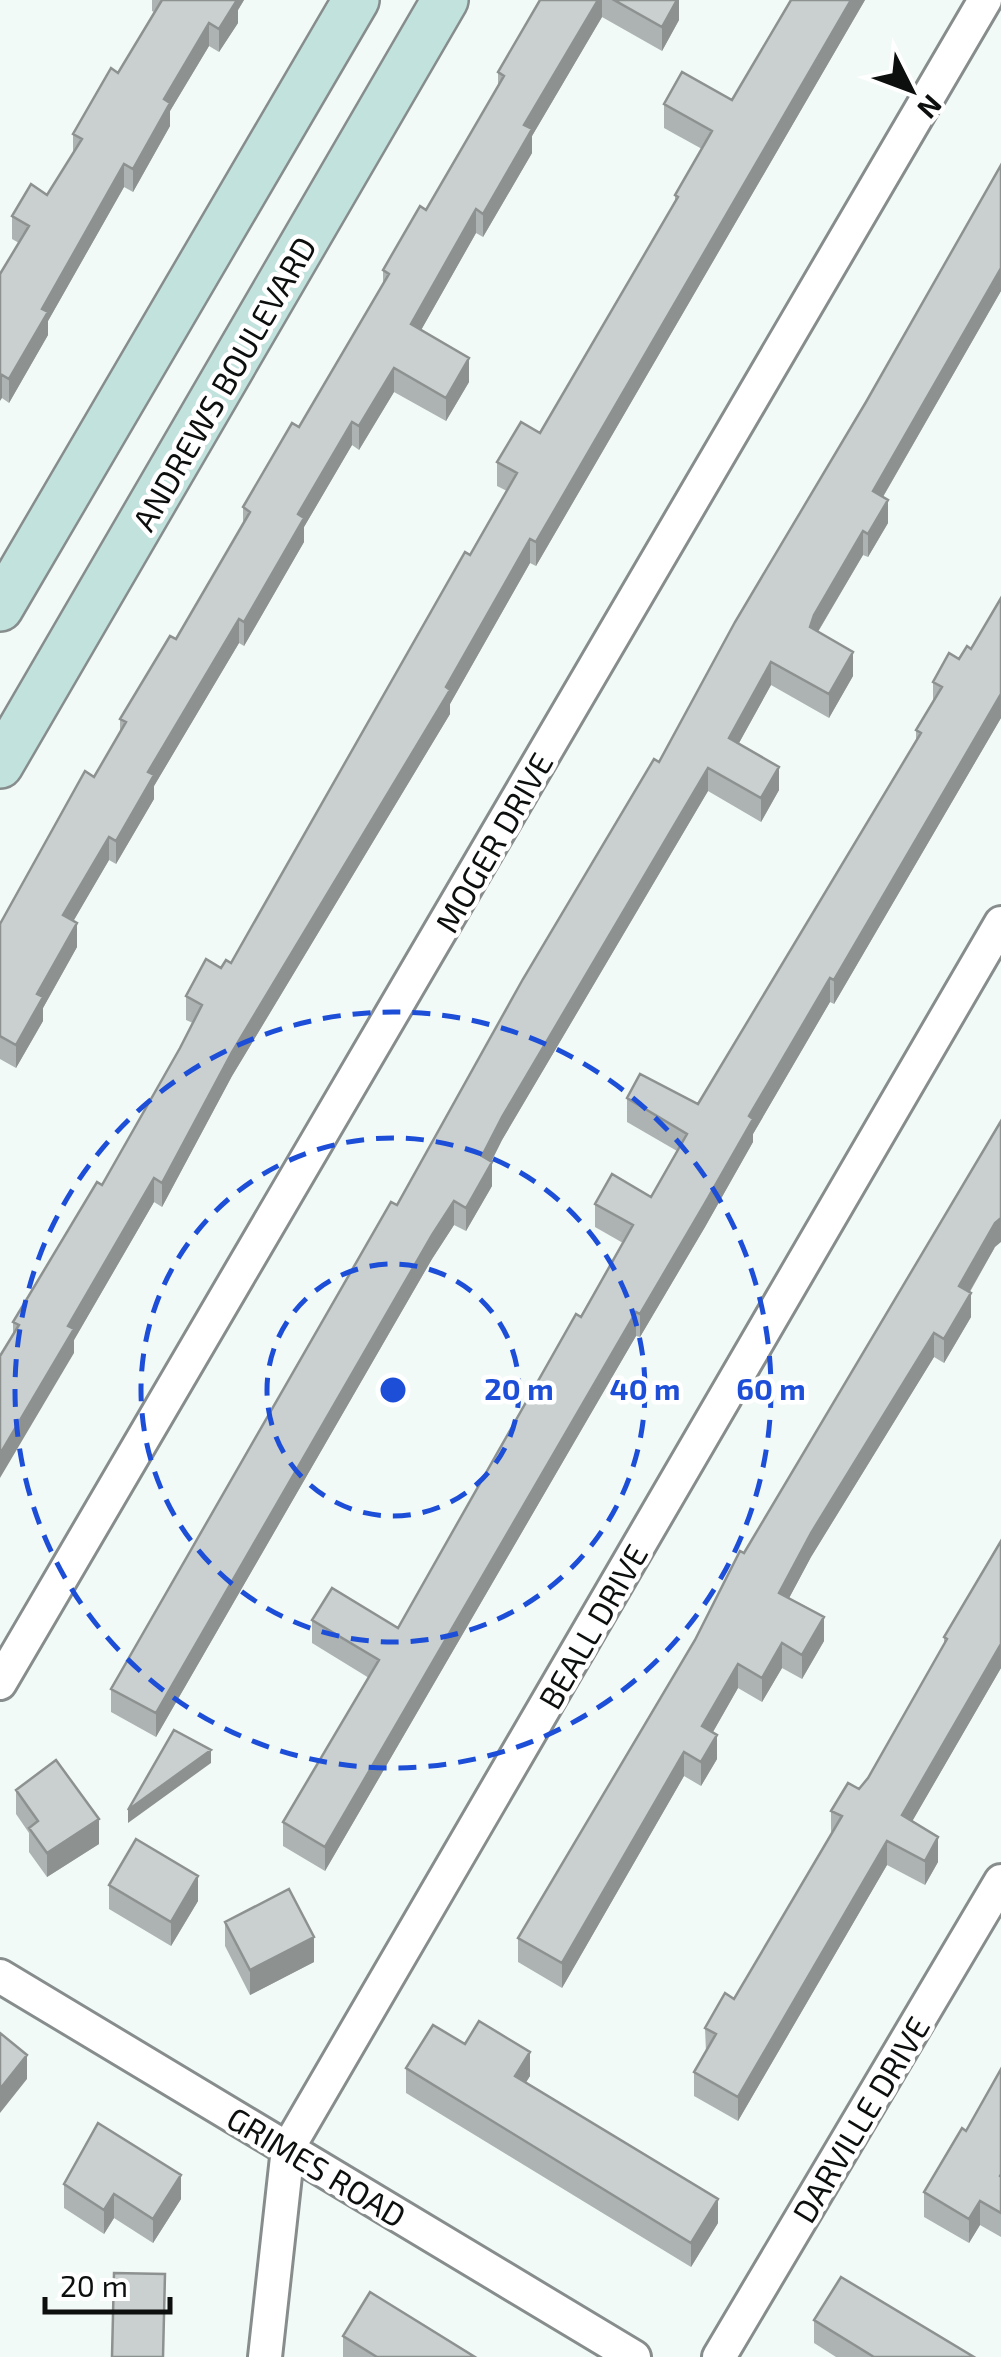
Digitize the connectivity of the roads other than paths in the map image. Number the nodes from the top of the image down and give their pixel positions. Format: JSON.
{"nodes":[{"id":1,"x":356,"y":0,"type":"edge"},
{"id":2,"x":445,"y":0,"type":"edge"},
{"id":3,"x":985,"y":0,"type":"edge"},
{"id":4,"x":0,"y":608,"type":"edge"},
{"id":5,"x":0,"y":766,"type":"edge"},
{"id":6,"x":1001,"y":923,"type":"edge"},
{"id":7,"x":0,"y":1684,"type":"edge"},
{"id":8,"x":1001,"y":1881,"type":"edge"},
{"id":9,"x":0,"y":1976,"type":"edge"},
{"id":10,"x":288,"y":2148,"type":"junction"},
{"id":11,"x":266,"y":2357,"type":"edge"},
{"id":12,"x":634,"y":2357,"type":"edge"},
{"id":13,"x":719,"y":2357,"type":"edge"}],
"edges":[{"from":1,"to":4,"type":"street"},
{"from":2,"to":5,"type":"street","name":"ANDREWS BOULEVARD"},
{"from":3,"to":7,"type":"street","name":"MOGER DRIVE"},
{"from":6,"to":10,"type":"street","name":"BEALL DRIVE"},
{"from":8,"to":13,"type":"street","name":"DARVILLE DRIVE"},
{"from":9,"to":10,"type":"street","name":"GRIMES ROAD"},
{"from":10,"to":11,"type":"street","name":"BEALL DRIVE"},
{"from":10,"to":12,"type":"street","name":"GRIMES ROAD"}]}
